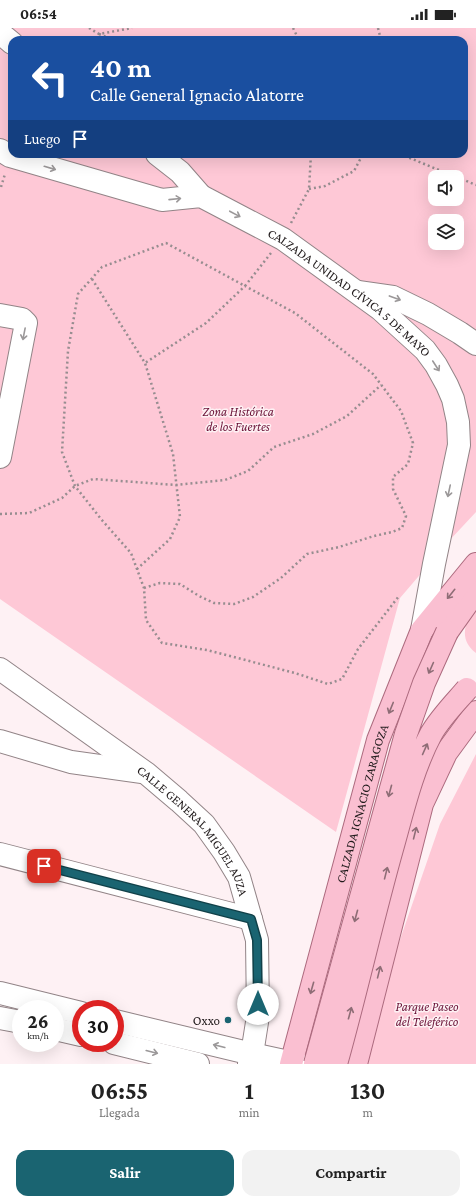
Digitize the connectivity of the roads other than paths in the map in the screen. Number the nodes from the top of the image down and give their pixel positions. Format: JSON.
{"nodes":[{"id":1,"x":17,"y":158,"type":"edge"},
{"id":2,"x":162,"y":158,"type":"edge"},
{"id":3,"x":201,"y":196,"type":"junction"},
{"id":4,"x":357,"y":292,"type":"junction"},
{"id":5,"x":0,"y":315,"type":"edge"},
{"id":6,"x":471,"y":333,"type":"edge"},
{"id":7,"x":0,"y":457,"type":"edge"},
{"id":8,"x":476,"y":564,"type":"edge"},
{"id":9,"x":476,"y":591,"type":"edge"},
{"id":10,"x":422,"y":630,"type":"junction"},
{"id":11,"x":0,"y":669,"type":"edge"},
{"id":12,"x":471,"y":686,"type":"edge"},
{"id":13,"x":476,"y":712,"type":"edge"},
{"id":14,"x":0,"y":741,"type":"edge"},
{"id":15,"x":146,"y":773,"type":"junction"},
{"id":16,"x":0,"y":854,"type":"edge"},
{"id":17,"x":251,"y":919,"type":"junction"},
{"id":18,"x":0,"y":993,"type":"edge"},
{"id":19,"x":72,"y":1011,"type":"edge"},
{"id":20,"x":0,"y":1018,"type":"edge"},
{"id":21,"x":12,"y":1020,"type":"edge"},
{"id":22,"x":124,"y":1024,"type":"edge"},
{"id":23,"x":302,"y":1025,"type":"junction"},
{"id":24,"x":362,"y":1037,"type":"junction"},
{"id":25,"x":124,"y":1046,"type":"edge"},
{"id":26,"x":251,"y":1059,"type":"edge"},
{"id":27,"x":198,"y":1064,"type":"edge"},
{"id":28,"x":294,"y":1064,"type":"edge"},
{"id":29,"x":315,"y":1064,"type":"edge"},
{"id":30,"x":336,"y":1064,"type":"edge"},
{"id":31,"x":356,"y":1064,"type":"edge"}],
"edges":[{"from":1,"to":3,"type":"street","one_way":true},
{"from":2,"to":3,"type":"street"},
{"from":3,"to":4,"type":"street","name":"CALZADA UNIDAD CÍVICA 5 DE MAYO","one_way":true},
{"from":4,"to":6,"type":"street","one_way":true},
{"from":4,"to":10,"type":"street","name":"CALZADA UNIDAD CÍVICA 5 DE MAYO","one_way":true},
{"from":5,"to":7,"type":"street","one_way":true},
{"from":8,"to":10,"type":"main road","name":"CALZADA IGNACIO ZARAGOZA","one_way":true},
{"from":9,"to":29,"type":"main road","name":"CALZADA IGNACIO ZARAGOZA","one_way":true,"bridge":true},
{"from":10,"to":23,"type":"main road","name":"CALZADA IGNACIO ZARAGOZA","one_way":true},
{"from":11,"to":15,"type":"street","name":"CALLE GENERAL MIGUEL AUZA"},
{"from":30,"to":12,"type":"main road","one_way":true,"bridge":true},
{"from":24,"to":13,"type":"main road","one_way":true},
{"from":14,"to":15,"type":"street"},
{"from":15,"to":17,"type":"street","name":"CALLE GENERAL MIGUEL AUZA"},
{"from":16,"to":17,"type":"street"},
{"from":17,"to":26,"type":"street","name":"CALLE GENERAL MIGUEL AUZA"},
{"from":18,"to":19,"type":"street"},
{"from":20,"to":21,"type":"street"},
{"from":26,"to":22,"type":"street","one_way":true},
{"from":23,"to":24,"type":"main road"},
{"from":23,"to":28,"type":"main road","name":"CALZADA IGNACIO ZARAGOZA"},
{"from":24,"to":31,"type":"main road"},
{"from":25,"to":27,"type":"street","one_way":true},
{"from":26,"to":28,"type":"street"}]}
